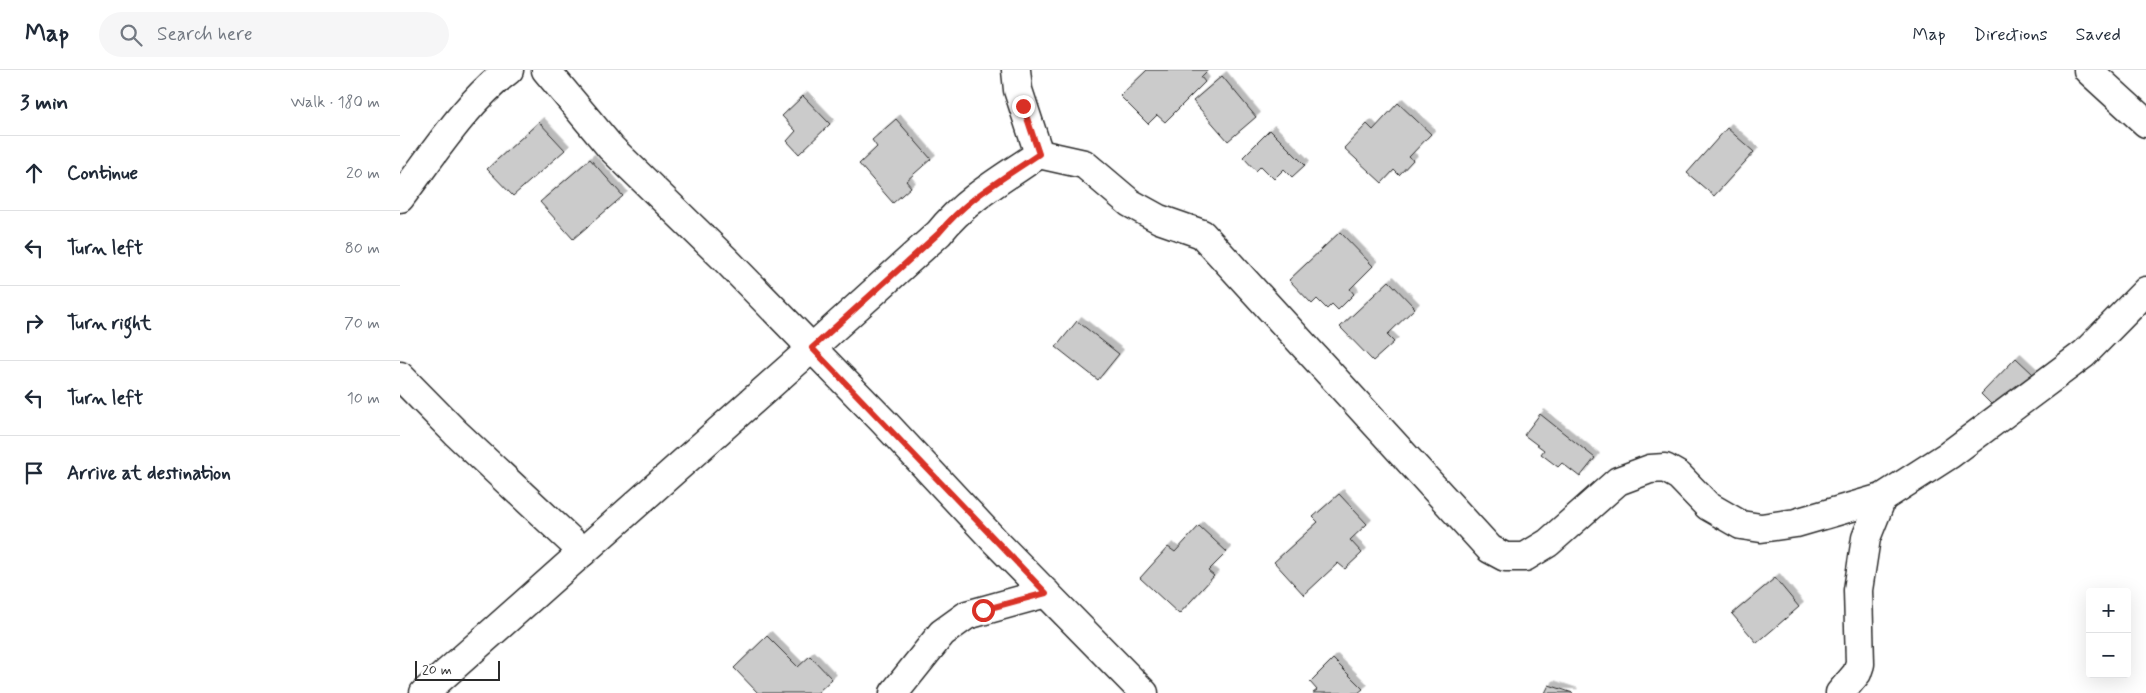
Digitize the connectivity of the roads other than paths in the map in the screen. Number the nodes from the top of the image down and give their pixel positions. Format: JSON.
{"nodes":[{"id":1,"x":509,"y":70,"type":"edge"},
{"id":2,"x":546,"y":70,"type":"edge"},
{"id":3,"x":1016,"y":70,"type":"edge"},
{"id":4,"x":2088,"y":70,"type":"edge"},
{"id":5,"x":2146,"y":123,"type":"edge"},
{"id":6,"x":1039,"y":154,"type":"junction"},
{"id":7,"x":400,"y":198,"type":"edge"},
{"id":8,"x":2146,"y":291,"type":"edge"},
{"id":9,"x":812,"y":348,"type":"junction"},
{"id":10,"x":400,"y":376,"type":"edge"},
{"id":11,"x":1882,"y":498,"type":"junction"},
{"id":12,"x":583,"y":552,"type":"junction"},
{"id":13,"x":1046,"y":593,"type":"junction"},
{"id":14,"x":424,"y":693,"type":"edge"},
{"id":15,"x":894,"y":693,"type":"edge"},
{"id":16,"x":1144,"y":693,"type":"edge"},
{"id":17,"x":1840,"y":693,"type":"edge"}],
"edges":[{"from":1,"to":7,"type":"street"},
{"from":2,"to":9,"type":"street"},
{"from":3,"to":6,"type":"street"},
{"from":4,"to":5,"type":"street"},
{"from":6,"to":9,"type":"street"},
{"from":6,"to":11,"type":"street"},
{"from":8,"to":11,"type":"street"},
{"from":9,"to":12,"type":"street"},
{"from":9,"to":13,"type":"street"},
{"from":10,"to":12,"type":"street"},
{"from":11,"to":17,"type":"street"},
{"from":12,"to":14,"type":"street"},
{"from":13,"to":15,"type":"street"},
{"from":13,"to":16,"type":"street"}]}
